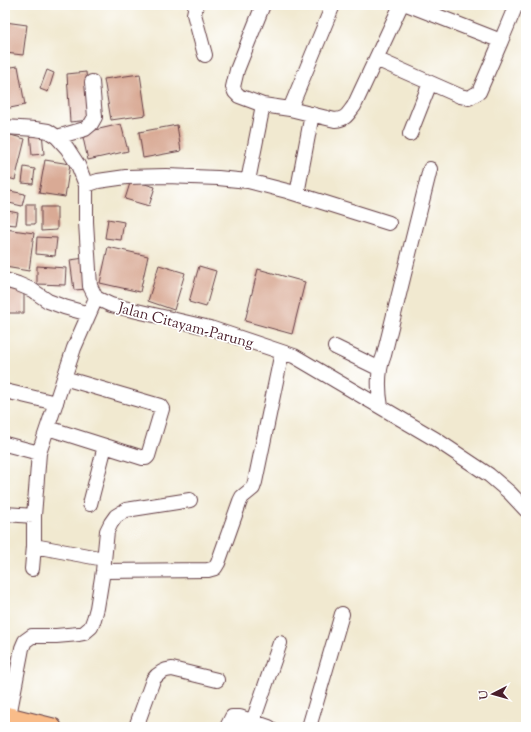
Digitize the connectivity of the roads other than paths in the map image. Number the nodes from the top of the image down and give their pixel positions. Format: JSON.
{"nodes":[{"id":1,"x":196,"y":5,"type":"edge"},
{"id":2,"x":264,"y":5,"type":"edge"},
{"id":3,"x":333,"y":5,"type":"edge"},
{"id":4,"x":401,"y":5,"type":"edge"},
{"id":5,"x":410,"y":5,"type":"edge"},
{"id":6,"x":516,"y":5,"type":"edge"},
{"id":7,"x":501,"y":41,"type":"junction"},
{"id":8,"x":205,"y":54,"type":"dead end"},
{"id":9,"x":376,"y":59,"type":"junction"},
{"id":10,"x":92,"y":82,"type":"dead end"},
{"id":11,"x":430,"y":83,"type":"junction"},
{"id":12,"x":263,"y":105,"type":"junction"},
{"id":13,"x":290,"y":109,"type":"junction"},
{"id":14,"x":312,"y":114,"type":"junction"},
{"id":15,"x":5,"y":127,"type":"edge"},
{"id":16,"x":410,"y":134,"type":"dead end"},
{"id":17,"x":57,"y":137,"type":"junction"},
{"id":18,"x":430,"y":169,"type":"dead end"},
{"id":19,"x":248,"y":181,"type":"junction"},
{"id":20,"x":86,"y":185,"type":"junction"},
{"id":21,"x":297,"y":194,"type":"junction"},
{"id":22,"x":389,"y":223,"type":"dead end"},
{"id":23,"x":5,"y":280,"type":"edge"},
{"id":24,"x":96,"y":298,"type":"junction"},
{"id":25,"x":89,"y":314,"type":"junction"},
{"id":26,"x":335,"y":347,"type":"dead end"},
{"id":27,"x":282,"y":352,"type":"junction"},
{"id":28,"x":380,"y":369,"type":"junction"},
{"id":29,"x":64,"y":378,"type":"junction"},
{"id":30,"x":5,"y":391,"type":"edge"},
{"id":31,"x":56,"y":403,"type":"junction"},
{"id":32,"x":380,"y":407,"type":"junction"},
{"id":33,"x":48,"y":428,"type":"junction"},
{"id":34,"x":5,"y":444,"type":"edge"},
{"id":35,"x":105,"y":446,"type":"junction"},
{"id":36,"x":39,"y":453,"type":"junction"},
{"id":37,"x":190,"y":500,"type":"dead end"},
{"id":38,"x":90,"y":504,"type":"dead end"},
{"id":39,"x":526,"y":510,"type":"edge"},
{"id":40,"x":5,"y":514,"type":"edge"},
{"id":41,"x":34,"y":516,"type":"junction"},
{"id":42,"x":34,"y":546,"type":"junction"},
{"id":43,"x":104,"y":565,"type":"junction"},
{"id":44,"x":32,"y":569,"type":"dead end"},
{"id":45,"x":342,"y":614,"type":"dead end"},
{"id":46,"x":280,"y":643,"type":"dead end"},
{"id":47,"x":217,"y":680,"type":"dead end"},
{"id":48,"x":7,"y":715,"type":"edge"},
{"id":49,"x":253,"y":721,"type":"junction"},
{"id":50,"x":28,"y":724,"type":"edge"},
{"id":51,"x":53,"y":727,"type":"edge"},
{"id":52,"x":136,"y":727,"type":"edge"},
{"id":53,"x":227,"y":727,"type":"edge"},
{"id":54,"x":269,"y":727,"type":"edge"},
{"id":55,"x":309,"y":727,"type":"edge"}],
"edges":[{"from":1,"to":8,"type":"street"},
{"from":2,"to":12,"type":"street"},
{"from":3,"to":13,"type":"street"},
{"from":4,"to":9,"type":"street"},
{"from":5,"to":7,"type":"street"},
{"from":6,"to":7,"type":"street"},
{"from":7,"to":11,"type":"street"},
{"from":9,"to":11,"type":"street"},
{"from":9,"to":14,"type":"street"},
{"from":10,"to":17,"type":"street"},
{"from":11,"to":16,"type":"street"},
{"from":12,"to":13,"type":"street"},
{"from":12,"to":19,"type":"street"},
{"from":13,"to":14,"type":"street"},
{"from":14,"to":21,"type":"street"},
{"from":15,"to":17,"type":"street"},
{"from":17,"to":20,"type":"street"},
{"from":18,"to":28,"type":"street"},
{"from":19,"to":20,"type":"street"},
{"from":19,"to":21,"type":"street"},
{"from":20,"to":24,"type":"street"},
{"from":21,"to":22,"type":"street"},
{"from":23,"to":25,"type":"street"},
{"from":24,"to":25,"type":"street"},
{"from":24,"to":27,"type":"street","name":"Jalan Citayam-Parung"},
{"from":25,"to":29,"type":"street"},
{"from":26,"to":28,"type":"street"},
{"from":27,"to":32,"type":"street","name":"Jalan Citayam-Parung"},
{"from":27,"to":43,"type":"street"},
{"from":28,"to":32,"type":"street"},
{"from":29,"to":31,"type":"street"},
{"from":29,"to":35,"type":"street"},
{"from":30,"to":31,"type":"street"},
{"from":31,"to":33,"type":"street"},
{"from":32,"to":39,"type":"street","name":"Jalan Citayam-Parung"},
{"from":33,"to":35,"type":"street"},
{"from":33,"to":36,"type":"street"},
{"from":34,"to":36,"type":"street"},
{"from":35,"to":38,"type":"street"},
{"from":36,"to":41,"type":"street"},
{"from":37,"to":43,"type":"street"},
{"from":40,"to":41,"type":"street"},
{"from":41,"to":42,"type":"street"},
{"from":42,"to":43,"type":"street"},
{"from":42,"to":44,"type":"street"},
{"from":43,"to":48,"type":"street"},
{"from":45,"to":55,"type":"street"},
{"from":46,"to":49,"type":"street"},
{"from":47,"to":52,"type":"street"},
{"from":48,"to":50,"type":"main road"},
{"from":49,"to":53,"type":"street"},
{"from":49,"to":54,"type":"street"},
{"from":50,"to":51,"type":"main road"}]}
